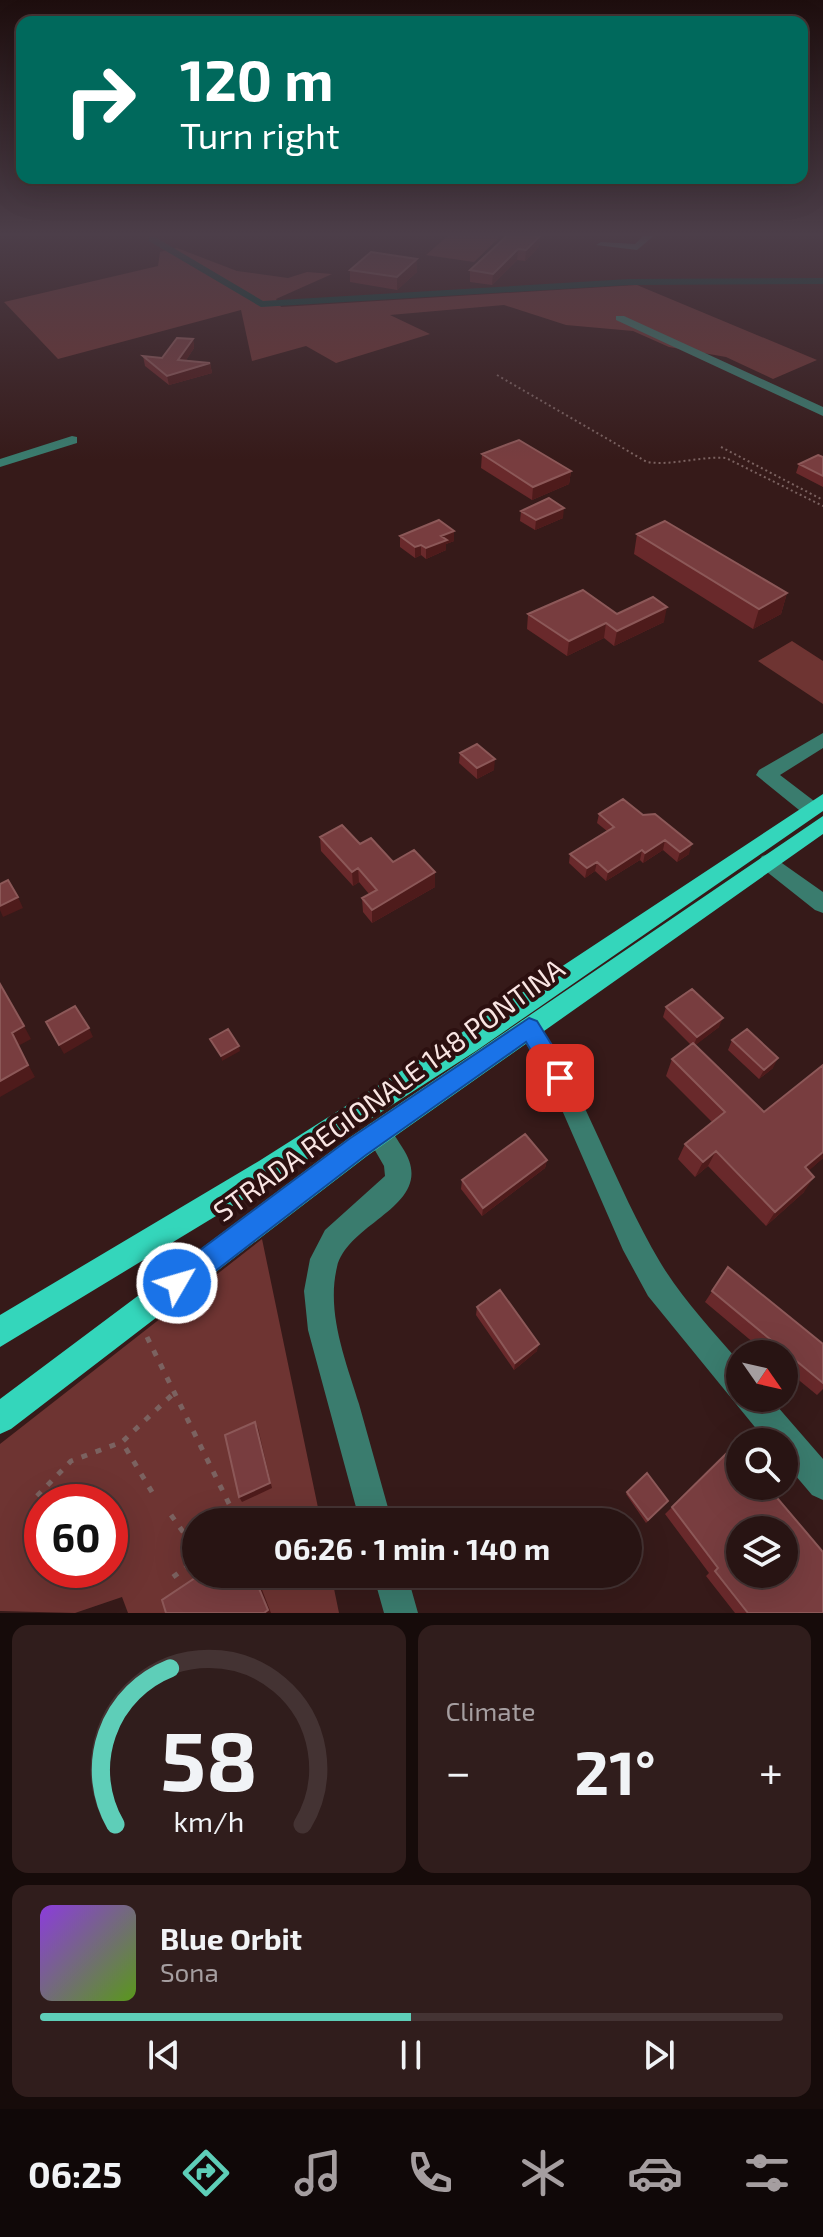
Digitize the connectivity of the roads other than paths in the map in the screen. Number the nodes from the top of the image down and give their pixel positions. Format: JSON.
{"nodes":[{"id":1,"x":620,"y":318,"type":"dead end"},
{"id":2,"x":823,"y":412,"type":"edge"},
{"id":3,"x":72,"y":440,"type":"dead end"},
{"id":4,"x":0,"y":463,"type":"edge"},
{"id":5,"x":823,"y":739,"type":"edge"},
{"id":6,"x":819,"y":811,"type":"edge"},
{"id":7,"x":769,"y":862,"type":"junction"},
{"id":8,"x":823,"y":904,"type":"edge"},
{"id":9,"x":529,"y":1028,"type":"junction"},
{"id":10,"x":378,"y":1133,"type":"junction"},
{"id":11,"x":0,"y":1332,"type":"edge"},
{"id":12,"x":726,"y":1370,"type":"edge"},
{"id":13,"x":762,"y":1412,"type":"edge"},
{"id":14,"x":0,"y":1418,"type":"edge"},
{"id":15,"x":823,"y":1484,"type":"edge"},
{"id":16,"x":372,"y":1508,"type":"edge"},
{"id":17,"x":394,"y":1588,"type":"edge"},
{"id":18,"x":401,"y":1613,"type":"edge"}],
"edges":[{"from":1,"to":2,"type":"street"},
{"from":3,"to":4,"type":"street"},
{"from":5,"to":6,"type":"street"},
{"from":6,"to":7,"type":"main road","name":"STRADA REGIONALE 148 PONTINA"},
{"from":6,"to":11,"type":"main road","name":"STRADA REGIONALE 148 PONTINA"},
{"from":7,"to":8,"type":"street"},
{"from":7,"to":9,"type":"main road","name":"STRADA REGIONALE 148 PONTINA"},
{"from":9,"to":10,"type":"main road","name":"STRADA REGIONALE 148 PONTINA"},
{"from":9,"to":12,"type":"street"},
{"from":10,"to":14,"type":"main road","name":"STRADA REGIONALE 148 PONTINA"},
{"from":10,"to":16,"type":"street"},
{"from":13,"to":15,"type":"street"},
{"from":17,"to":18,"type":"street"}]}
